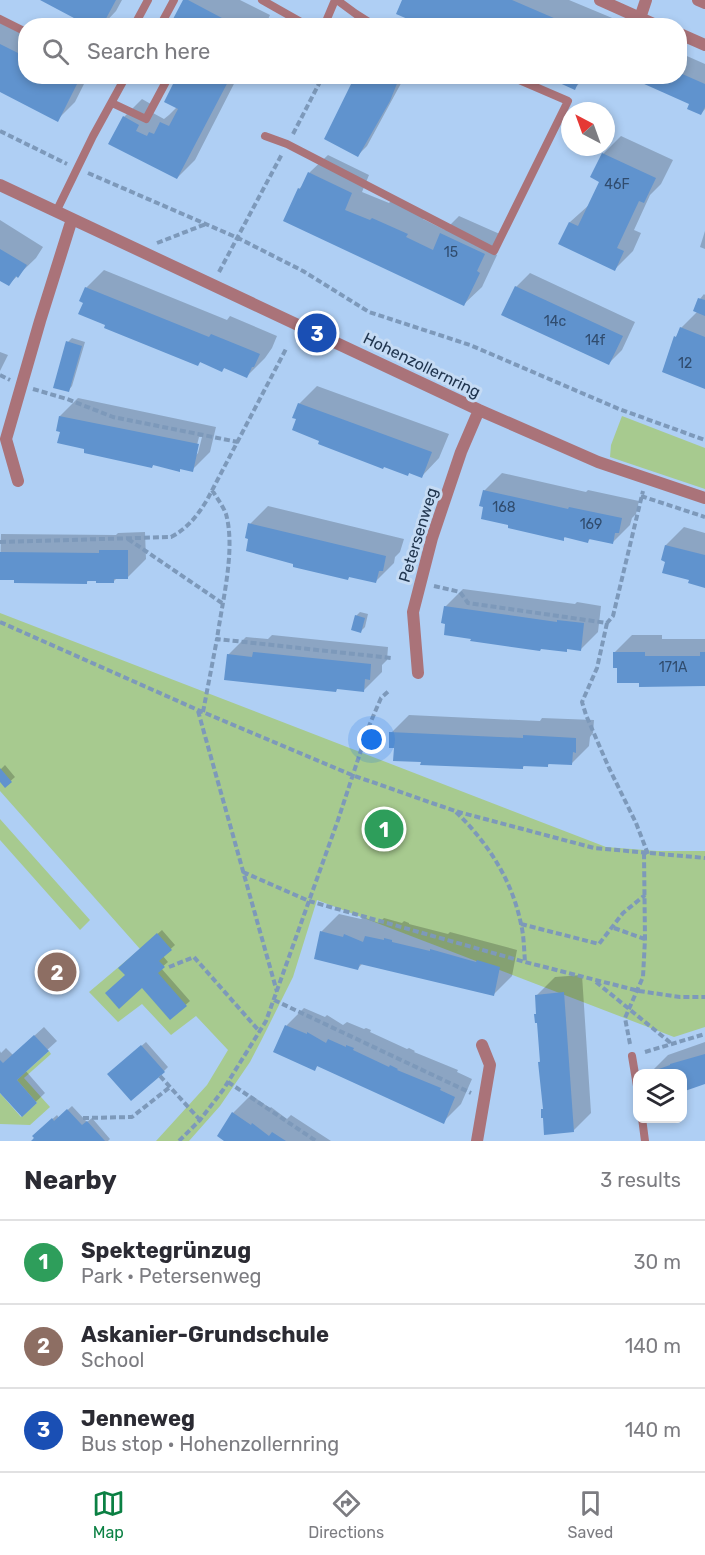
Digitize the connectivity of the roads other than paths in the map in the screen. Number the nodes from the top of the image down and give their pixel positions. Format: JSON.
{"nodes":[{"id":1,"x":148,"y":0,"type":"edge"},
{"id":2,"x":174,"y":0,"type":"edge"},
{"id":3,"x":262,"y":0,"type":"edge"},
{"id":4,"x":336,"y":0,"type":"edge"},
{"id":5,"x":600,"y":0,"type":"edge"},
{"id":6,"x":646,"y":0,"type":"edge"},
{"id":7,"x":698,"y":0,"type":"edge"},
{"id":8,"x":705,"y":3,"type":"edge"},
{"id":9,"x":138,"y":18,"type":"edge"},
{"id":10,"x":164,"y":18,"type":"edge"},
{"id":11,"x":294,"y":18,"type":"edge"},
{"id":12,"x":328,"y":18,"type":"edge"},
{"id":13,"x":362,"y":18,"type":"edge"},
{"id":14,"x":640,"y":18,"type":"joint"},
{"id":15,"x":0,"y":19,"type":"edge"},
{"id":16,"x":18,"y":28,"type":"edge"},
{"id":17,"x":687,"y":37,"type":"edge"},
{"id":18,"x":705,"y":45,"type":"edge"},
{"id":19,"x":122,"y":84,"type":"edge"},
{"id":20,"x":165,"y":84,"type":"edge"},
{"id":21,"x":529,"y":84,"type":"edge"},
{"id":22,"x":112,"y":103,"type":"junction"},
{"id":23,"x":265,"y":136,"type":"dead end"},
{"id":24,"x":0,"y":185,"type":"edge"},
{"id":25,"x":56,"y":212,"type":"junction"},
{"id":26,"x":72,"y":219,"type":"junction"},
{"id":27,"x":479,"y":410,"type":"junction"},
{"id":28,"x":18,"y":481,"type":"dead end"},
{"id":29,"x":705,"y":498,"type":"edge"},
{"id":30,"x":418,"y":673,"type":"dead end"},
{"id":31,"x":482,"y":1045,"type":"dead end"},
{"id":32,"x":632,"y":1056,"type":"road end"},
{"id":33,"x":634,"y":1069,"type":"edge"},
{"id":34,"x":643,"y":1123,"type":"edge"},
{"id":35,"x":477,"y":1141,"type":"edge"},
{"id":36,"x":645,"y":1141,"type":"edge"}],
"edges":[{"from":1,"to":9,"type":"lane"},
{"from":2,"to":10,"type":"lane"},
{"from":3,"to":11,"type":"lane"},
{"from":4,"to":12,"type":"lane"},
{"from":4,"to":13,"type":"lane"},
{"from":5,"to":14,"type":"street"},
{"from":6,"to":14,"type":"street"},
{"from":7,"to":8,"type":"street"},
{"from":15,"to":16,"type":"lane"},
{"from":17,"to":18,"type":"street"},
{"from":19,"to":22,"type":"lane"},
{"from":20,"to":22,"type":"lane"},
{"from":21,"to":23,"type":"lane"},
{"from":22,"to":25,"type":"lane"},
{"from":24,"to":25,"type":"street","name":"Hohenzollernring"},
{"from":25,"to":26,"type":"street","name":"Hohenzollernring"},
{"from":26,"to":27,"type":"street","name":"Hohenzollernring"},
{"from":26,"to":28,"type":"street"},
{"from":27,"to":29,"type":"street","name":"Hohenzollernring"},
{"from":27,"to":30,"type":"street","name":"Petersenweg"},
{"from":31,"to":35,"type":"street"},
{"from":32,"to":33,"type":"lane"},
{"from":34,"to":36,"type":"lane"}]}
